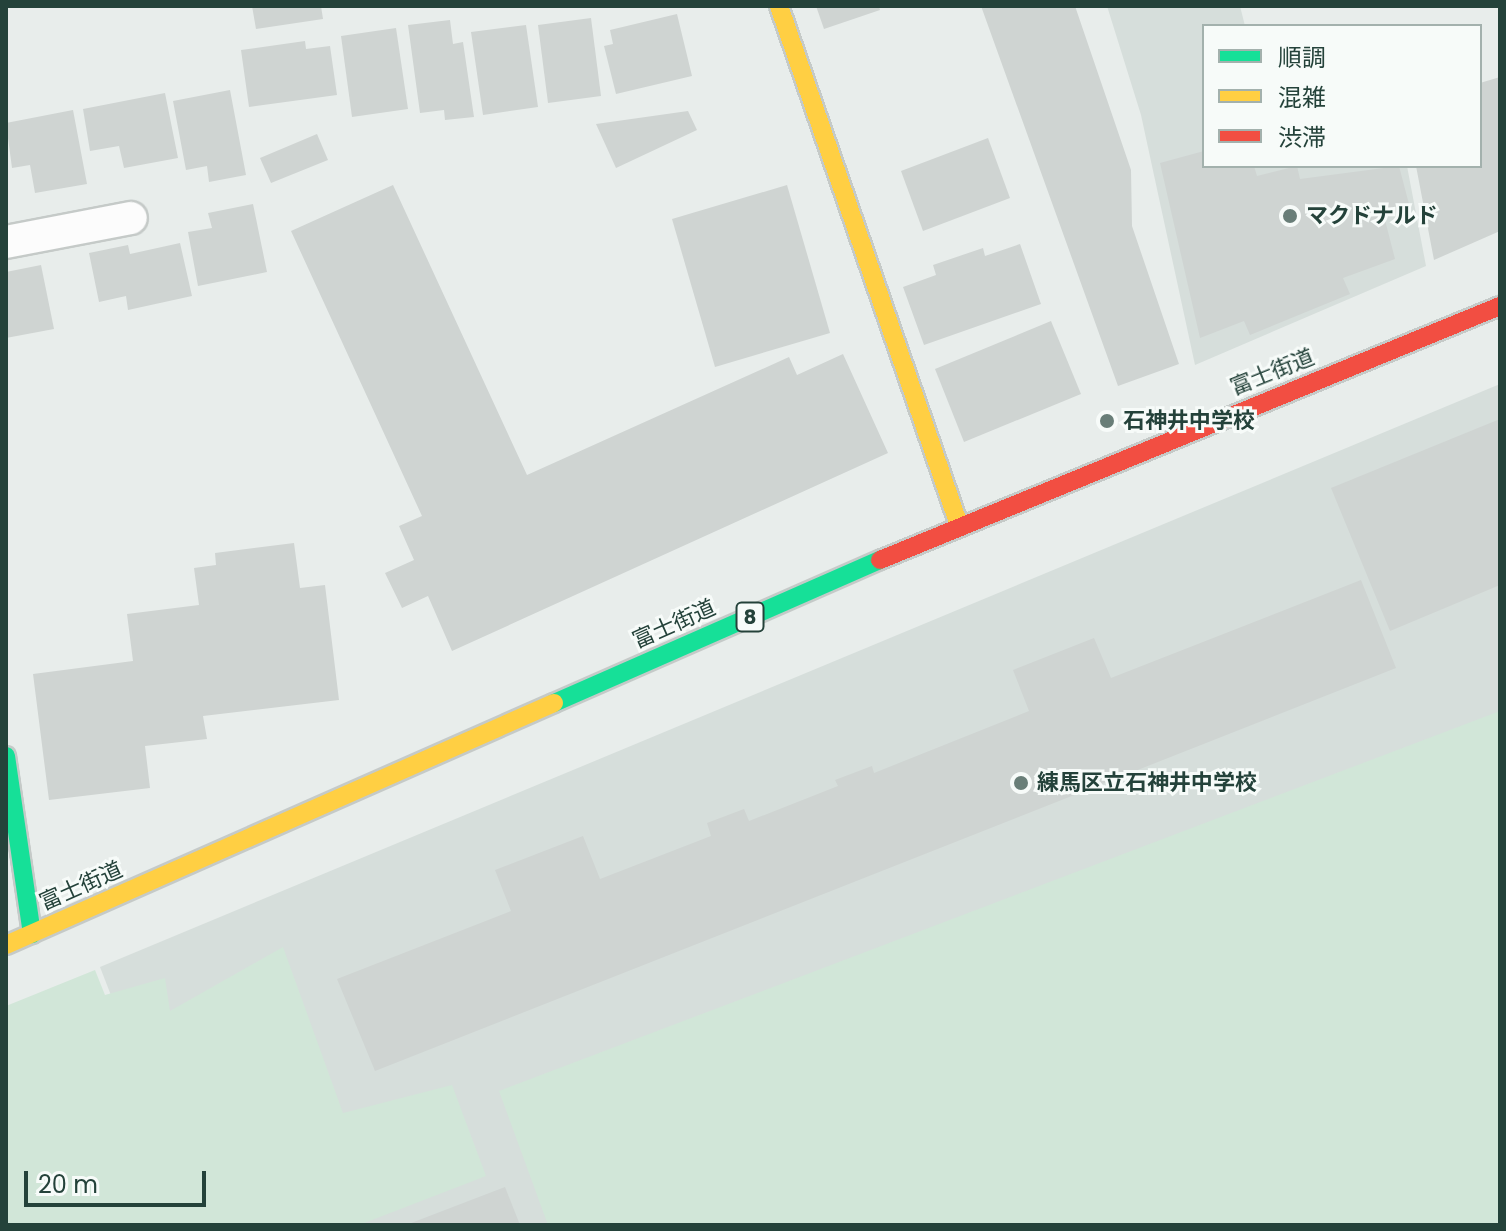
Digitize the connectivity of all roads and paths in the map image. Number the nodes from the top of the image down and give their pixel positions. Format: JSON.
{"nodes":[{"id":1,"x":779,"y":6,"type":"edge"},
{"id":2,"x":131,"y":218,"type":"dead end"},
{"id":3,"x":6,"y":242,"type":"edge"},
{"id":4,"x":1500,"y":306,"type":"edge"},
{"id":5,"x":959,"y":525,"type":"junction"},
{"id":6,"x":7,"y":774,"type":"edge"},
{"id":7,"x":32,"y":934,"type":"junction"},
{"id":8,"x":6,"y":945,"type":"edge"}],
"edges":[{"from":1,"to":5,"type":"main road"},
{"from":2,"to":3,"type":"lane"},
{"from":4,"to":5,"type":"main road","name":"富士街道","number":"8"},
{"from":5,"to":7,"type":"main road","name":"富士街道","number":"8"},
{"from":6,"to":7,"type":"main road"},
{"from":7,"to":8,"type":"main road","name":"富士街道","number":"8"}]}
